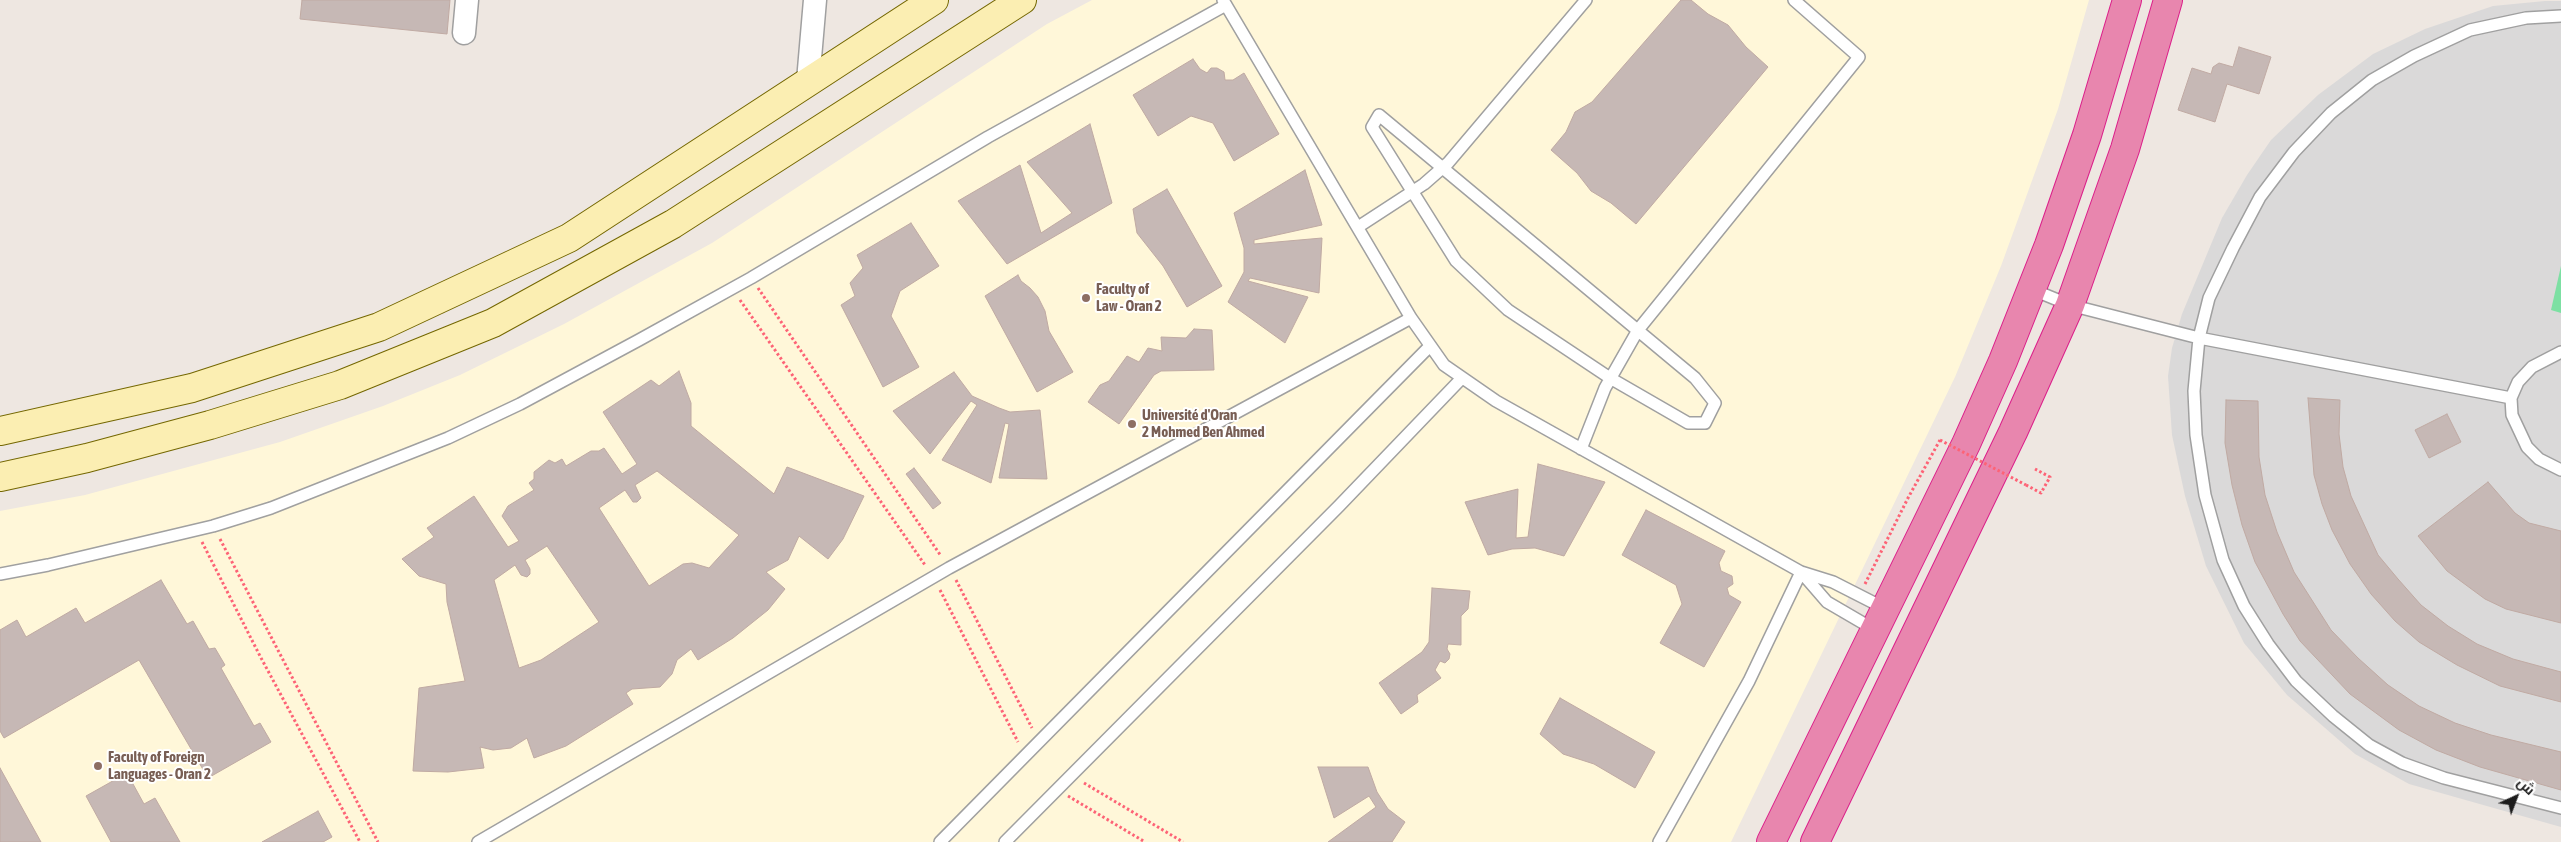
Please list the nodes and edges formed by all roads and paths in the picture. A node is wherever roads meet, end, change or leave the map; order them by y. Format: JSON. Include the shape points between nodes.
{"nodes":[{"id":1,"x":467,"y":0,"type":"edge"},
{"id":2,"x":815,"y":0,"type":"edge"},
{"id":3,"x":934,"y":0,"type":"edge"},
{"id":4,"x":1022,"y":0,"type":"edge"},
{"id":5,"x":1586,"y":0,"type":"edge"},
{"id":6,"x":1794,"y":0,"type":"edge"},
{"id":7,"x":2127,"y":0,"type":"edge"},
{"id":8,"x":2168,"y":0,"type":"edge"},
{"id":9,"x":1221,"y":2,"type":"edge"},
{"id":10,"x":2561,"y":16,"type":"edge"},
{"id":11,"x":464,"y":32,"type":"dead end"},
{"id":12,"x":808,"y":80,"type":"junction"},
{"id":13,"x":1444,"y":168,"type":"junction"},
{"id":14,"x":1412,"y":193,"type":"junction"},
{"id":15,"x":1358,"y":227,"type":"junction"},
{"id":16,"x":751,"y":278,"type":"junction"},
{"id":17,"x":732,"y":288,"type":"junction"},
{"id":18,"x":2031,"y":290,"type":"junction"},
{"id":19,"x":2070,"y":306,"type":"junction"},
{"id":20,"x":1411,"y":318,"type":"junction"},
{"id":21,"x":1638,"y":330,"type":"junction"},
{"id":22,"x":2199,"y":338,"type":"junction"},
{"id":23,"x":1430,"y":346,"type":"junction"},
{"id":24,"x":2561,"y":352,"type":"edge"},
{"id":25,"x":1610,"y":378,"type":"junction"},
{"id":26,"x":1461,"y":379,"type":"junction"},
{"id":27,"x":2511,"y":398,"type":"junction"},
{"id":28,"x":0,"y":431,"type":"edge"},
{"id":29,"x":1581,"y":449,"type":"junction"},
{"id":30,"x":2035,"y":469,"type":"dead end"},
{"id":31,"x":2561,"y":470,"type":"edge"},
{"id":32,"x":0,"y":477,"type":"edge"},
{"id":33,"x":213,"y":526,"type":"junction"},
{"id":34,"x":197,"y":530,"type":"junction"},
{"id":35,"x":950,"y":568,"type":"junction"},
{"id":36,"x":1801,"y":572,"type":"junction"},
{"id":37,"x":0,"y":574,"type":"edge"},
{"id":38,"x":933,"y":578,"type":"junction"},
{"id":39,"x":1860,"y":595,"type":"junction"},
{"id":40,"x":1881,"y":620,"type":"junction"},
{"id":41,"x":1039,"y":742,"type":"junction"},
{"id":42,"x":1025,"y":756,"type":"junction"},
{"id":43,"x":1071,"y":775,"type":"junction"},
{"id":44,"x":1057,"y":790,"type":"junction"},
{"id":45,"x":2561,"y":808,"type":"edge"},
{"id":46,"x":360,"y":842,"type":"edge"},
{"id":47,"x":378,"y":842,"type":"edge"},
{"id":48,"x":478,"y":842,"type":"edge"},
{"id":49,"x":940,"y":842,"type":"edge"},
{"id":50,"x":1004,"y":842,"type":"edge"},
{"id":51,"x":1145,"y":842,"type":"edge"},
{"id":52,"x":1183,"y":842,"type":"edge"},
{"id":53,"x":1659,"y":842,"type":"edge"},
{"id":54,"x":1771,"y":842,"type":"edge"},
{"id":55,"x":1816,"y":842,"type":"edge"}],
"edges":[{"from":1,"to":11,"type":"street"},
{"from":2,"to":12,"type":"street"},
{"from":3,"to":12,"type":"main road"},
{"from":4,"to":32,"type":"main road","via":[[673,224],[493,323],[322,390],[200,428]]},
{"from":5,"to":13,"type":"lane"},
{"from":6,"to":21,"type":"lane","via":[[1859,57]]},
{"from":7,"to":18,"type":"highway","via":[[2088,135]]},
{"from":8,"to":19,"type":"highway","via":[[2125,149]]},
{"from":9,"to":15,"type":"lane"},
{"from":9,"to":16,"type":"lane"},
{"from":10,"to":22,"type":"lane","via":[[2526,18],[2470,30],[2372,80],[2331,113],[2294,152],[2260,197],[2209,298]]},
{"from":12,"to":28,"type":"main road","via":[[569,238],[379,327],[192,388]]},
{"from":13,"to":14,"type":"lane"},
{"from":13,"to":14,"type":"lane","via":[[1379,114],[1372,127]]},
{"from":13,"to":21,"type":"lane"},
{"from":14,"to":15,"type":"lane"},
{"from":14,"to":25,"type":"lane","via":[[1456,261],[1508,310]]},
{"from":15,"to":20,"type":"lane"},
{"from":16,"to":17,"type":"lane"},
{"from":16,"to":35,"type":"path"},
{"from":17,"to":33,"type":"lane","via":[[520,404],[448,438],[289,501]]},
{"from":17,"to":38,"type":"path"},
{"from":18,"to":19,"type":"lane"},
{"from":18,"to":40,"type":"highway","via":[[1966,444]]},
{"from":19,"to":22,"type":"lane"},
{"from":19,"to":55,"type":"highway","via":[[2009,441]]},
{"from":20,"to":23,"type":"lane"},
{"from":20,"to":35,"type":"lane"},
{"from":21,"to":25,"type":"lane"},
{"from":21,"to":25,"type":"lane","via":[[1696,378],[1715,402],[1705,423],[1688,423]]},
{"from":22,"to":27,"type":"lane"},
{"from":22,"to":45,"type":"lane","via":[[2194,391],[2196,435],[2205,495],[2224,560],[2244,606],[2296,681],[2369,745],[2402,763],[2444,778]]},
{"from":23,"to":26,"type":"lane","via":[[1444,365]]},
{"from":23,"to":41,"type":"lane"},
{"from":24,"to":27,"type":"lane","via":[[2532,367],[2518,382]]},
{"from":25,"to":29,"type":"lane"},
{"from":26,"to":29,"type":"lane"},
{"from":26,"to":43,"type":"lane"},
{"from":27,"to":31,"type":"lane","via":[[2512,415],[2527,448],[2539,459]]},
{"from":29,"to":36,"type":"lane"},
{"from":30,"to":39,"type":"path","bridge":true,"via":[[2050,477],[2041,493],[1940,440]]},
{"from":33,"to":34,"type":"lane"},
{"from":33,"to":47,"type":"path"},
{"from":34,"to":37,"type":"lane"},
{"from":34,"to":46,"type":"path","via":[[260,656]]},
{"from":35,"to":38,"type":"lane"},
{"from":35,"to":41,"type":"path"},
{"from":36,"to":39,"type":"lane"},
{"from":36,"to":40,"type":"lane","via":[[1827,602]]},
{"from":36,"to":53,"type":"lane","via":[[1749,681]]},
{"from":38,"to":42,"type":"path"},
{"from":38,"to":48,"type":"lane"},
{"from":39,"to":40,"type":"lane"},
{"from":40,"to":54,"type":"highway"},
{"from":41,"to":42,"type":"lane"},
{"from":42,"to":49,"type":"lane"},
{"from":43,"to":44,"type":"lane"},
{"from":43,"to":52,"type":"path"},
{"from":44,"to":50,"type":"lane"},
{"from":44,"to":51,"type":"path"}]}
